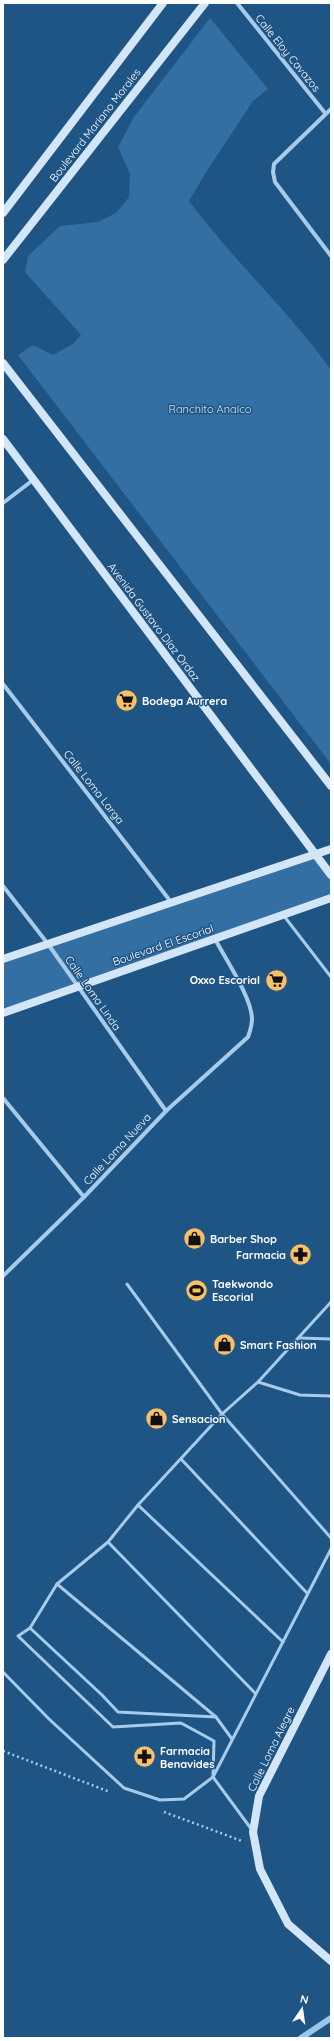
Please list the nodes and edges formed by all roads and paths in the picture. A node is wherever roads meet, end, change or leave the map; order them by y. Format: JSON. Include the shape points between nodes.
{"nodes":[{"id":1,"x":163,"y":3,"type":"edge"},
{"id":2,"x":205,"y":3,"type":"edge"},
{"id":3,"x":237,"y":3,"type":"edge"},
{"id":4,"x":331,"y":109,"type":"edge"},
{"id":5,"x":325,"y":113,"type":"junction"},
{"id":6,"x":3,"y":213,"type":"edge"},
{"id":7,"x":331,"y":256,"type":"edge"},
{"id":8,"x":3,"y":260,"type":"edge"},
{"id":9,"x":3,"y":363,"type":"edge"},
{"id":10,"x":3,"y":439,"type":"edge"},
{"id":11,"x":33,"y":480,"type":"junction"},
{"id":12,"x":3,"y":503,"type":"edge"},
{"id":13,"x":3,"y":684,"type":"edge"},
{"id":14,"x":331,"y":786,"type":"edge"},
{"id":15,"x":331,"y":848,"type":"edge"},
{"id":16,"x":315,"y":854,"type":"junction"},
{"id":17,"x":331,"y":875,"type":"edge"},
{"id":18,"x":3,"y":886,"type":"edge"},
{"id":19,"x":331,"y":898,"type":"edge"},
{"id":20,"x":171,"y":902,"type":"junction"},
{"id":21,"x":283,"y":915,"type":"junction"},
{"id":22,"x":214,"y":939,"type":"junction"},
{"id":23,"x":48,"y":944,"type":"junction"},
{"id":24,"x":3,"y":959,"type":"edge"},
{"id":25,"x":331,"y":977,"type":"edge"},
{"id":26,"x":77,"y":987,"type":"junction"},
{"id":27,"x":3,"y":1012,"type":"edge"},
{"id":28,"x":3,"y":1098,"type":"edge"},
{"id":29,"x":166,"y":1111,"type":"junction"},
{"id":30,"x":84,"y":1197,"type":"junction"},
{"id":31,"x":3,"y":1276,"type":"edge"},
{"id":32,"x":127,"y":1284,"type":"dead end"},
{"id":33,"x":331,"y":1302,"type":"edge"},
{"id":34,"x":299,"y":1338,"type":"junction"},
{"id":35,"x":331,"y":1339,"type":"edge"},
{"id":36,"x":258,"y":1382,"type":"junction"},
{"id":37,"x":331,"y":1396,"type":"edge"},
{"id":38,"x":222,"y":1414,"type":"junction"},
{"id":39,"x":181,"y":1459,"type":"junction"},
{"id":40,"x":138,"y":1505,"type":"junction"},
{"id":41,"x":331,"y":1538,"type":"edge"},
{"id":42,"x":108,"y":1542,"type":"junction"},
{"id":43,"x":331,"y":1549,"type":"edge"},
{"id":44,"x":57,"y":1584,"type":"junction"},
{"id":45,"x":307,"y":1593,"type":"junction"},
{"id":46,"x":30,"y":1628,"type":"junction"},
{"id":47,"x":283,"y":1642,"type":"junction"},
{"id":48,"x":331,"y":1654,"type":"edge"},
{"id":49,"x":3,"y":1672,"type":"edge"},
{"id":50,"x":255,"y":1693,"type":"junction"},
{"id":51,"x":216,"y":1717,"type":"junction"},
{"id":52,"x":232,"y":1738,"type":"junction"},
{"id":53,"x":213,"y":1777,"type":"junction"},
{"id":54,"x":253,"y":1832,"type":"junction"},
{"id":55,"x":331,"y":1961,"type":"edge"}],
"edges":[{"from":1,"to":6,"type":"street","name":"Boulevard Mariano Morales"},
{"from":2,"to":8,"type":"street","name":"Boulevard Mariano Morales"},
{"from":3,"to":5,"type":"street","name":"Calle Eloy Cavazos"},
{"from":4,"to":5,"type":"street"},
{"from":5,"to":7,"type":"street","via":[[274,164],[272,172],[275,182]]},
{"from":9,"to":14,"type":"street"},
{"from":10,"to":11,"type":"street","name":"Avenida Gustavo Díaz Ordaz"},
{"from":11,"to":12,"type":"street"},
{"from":11,"to":16,"type":"street","name":"Avenida Gustavo Díaz Ordaz"},
{"from":13,"to":20,"type":"street","name":"Calle Loma Larga"},
{"from":15,"to":16,"type":"street"},
{"from":16,"to":17,"type":"street","name":"Avenida Gustavo Díaz Ordaz"},
{"from":16,"to":20,"type":"street"},
{"from":18,"to":23,"type":"street","name":"Calle Loma Linda"},
{"from":19,"to":21,"type":"street","name":"Boulevard El Escorial"},
{"from":20,"to":23,"type":"street"},
{"from":21,"to":22,"type":"street","name":"Boulevard El Escorial"},
{"from":21,"to":25,"type":"lane"},
{"from":22,"to":26,"type":"street","name":"Boulevard El Escorial"},
{"from":22,"to":29,"type":"street","name":"Calle Loma Nueva","via":[[249,1003],[252,1028],[248,1037]]},
{"from":23,"to":24,"type":"street"},
{"from":23,"to":26,"type":"street","name":"Calle Loma Linda"},
{"from":26,"to":27,"type":"street","name":"Boulevard El Escorial"},
{"from":26,"to":29,"type":"street","name":"Calle Loma Linda"},
{"from":28,"to":30,"type":"street"},
{"from":29,"to":30,"type":"street","name":"Calle Loma Nueva"},
{"from":30,"to":31,"type":"street","name":"Calle Loma Nueva"},
{"from":32,"to":38,"type":"lane"},
{"from":33,"to":34,"type":"lane"},
{"from":34,"to":35,"type":"lane"},
{"from":34,"to":36,"type":"lane"},
{"from":36,"to":37,"type":"lane","via":[[300,1395]]},
{"from":36,"to":38,"type":"lane"},
{"from":38,"to":39,"type":"lane"},
{"from":38,"to":41,"type":"lane"},
{"from":39,"to":40,"type":"lane"},
{"from":39,"to":45,"type":"lane"},
{"from":40,"to":42,"type":"lane"},
{"from":40,"to":47,"type":"lane"},
{"from":42,"to":44,"type":"lane"},
{"from":42,"to":50,"type":"lane"},
{"from":43,"to":45,"type":"lane"},
{"from":44,"to":46,"type":"lane"},
{"from":44,"to":51,"type":"lane"},
{"from":45,"to":47,"type":"lane"},
{"from":46,"to":51,"type":"lane","via":[[118,1712]]},
{"from":46,"to":53,"type":"lane","via":[[18,1636],[113,1727],[181,1723],[214,1741]]},
{"from":47,"to":50,"type":"lane"},
{"from":48,"to":54,"type":"street","name":"Calle Loma Alegre","via":[[259,1796]]},
{"from":49,"to":53,"type":"lane","via":[[49,1719],[124,1788],[160,1800],[184,1799]]},
{"from":50,"to":52,"type":"lane"},
{"from":51,"to":52,"type":"lane"},
{"from":52,"to":53,"type":"lane"},
{"from":53,"to":54,"type":"lane"},
{"from":54,"to":55,"type":"street","name":"Calle Loma Alegre","via":[[260,1869],[288,1924]]}]}
